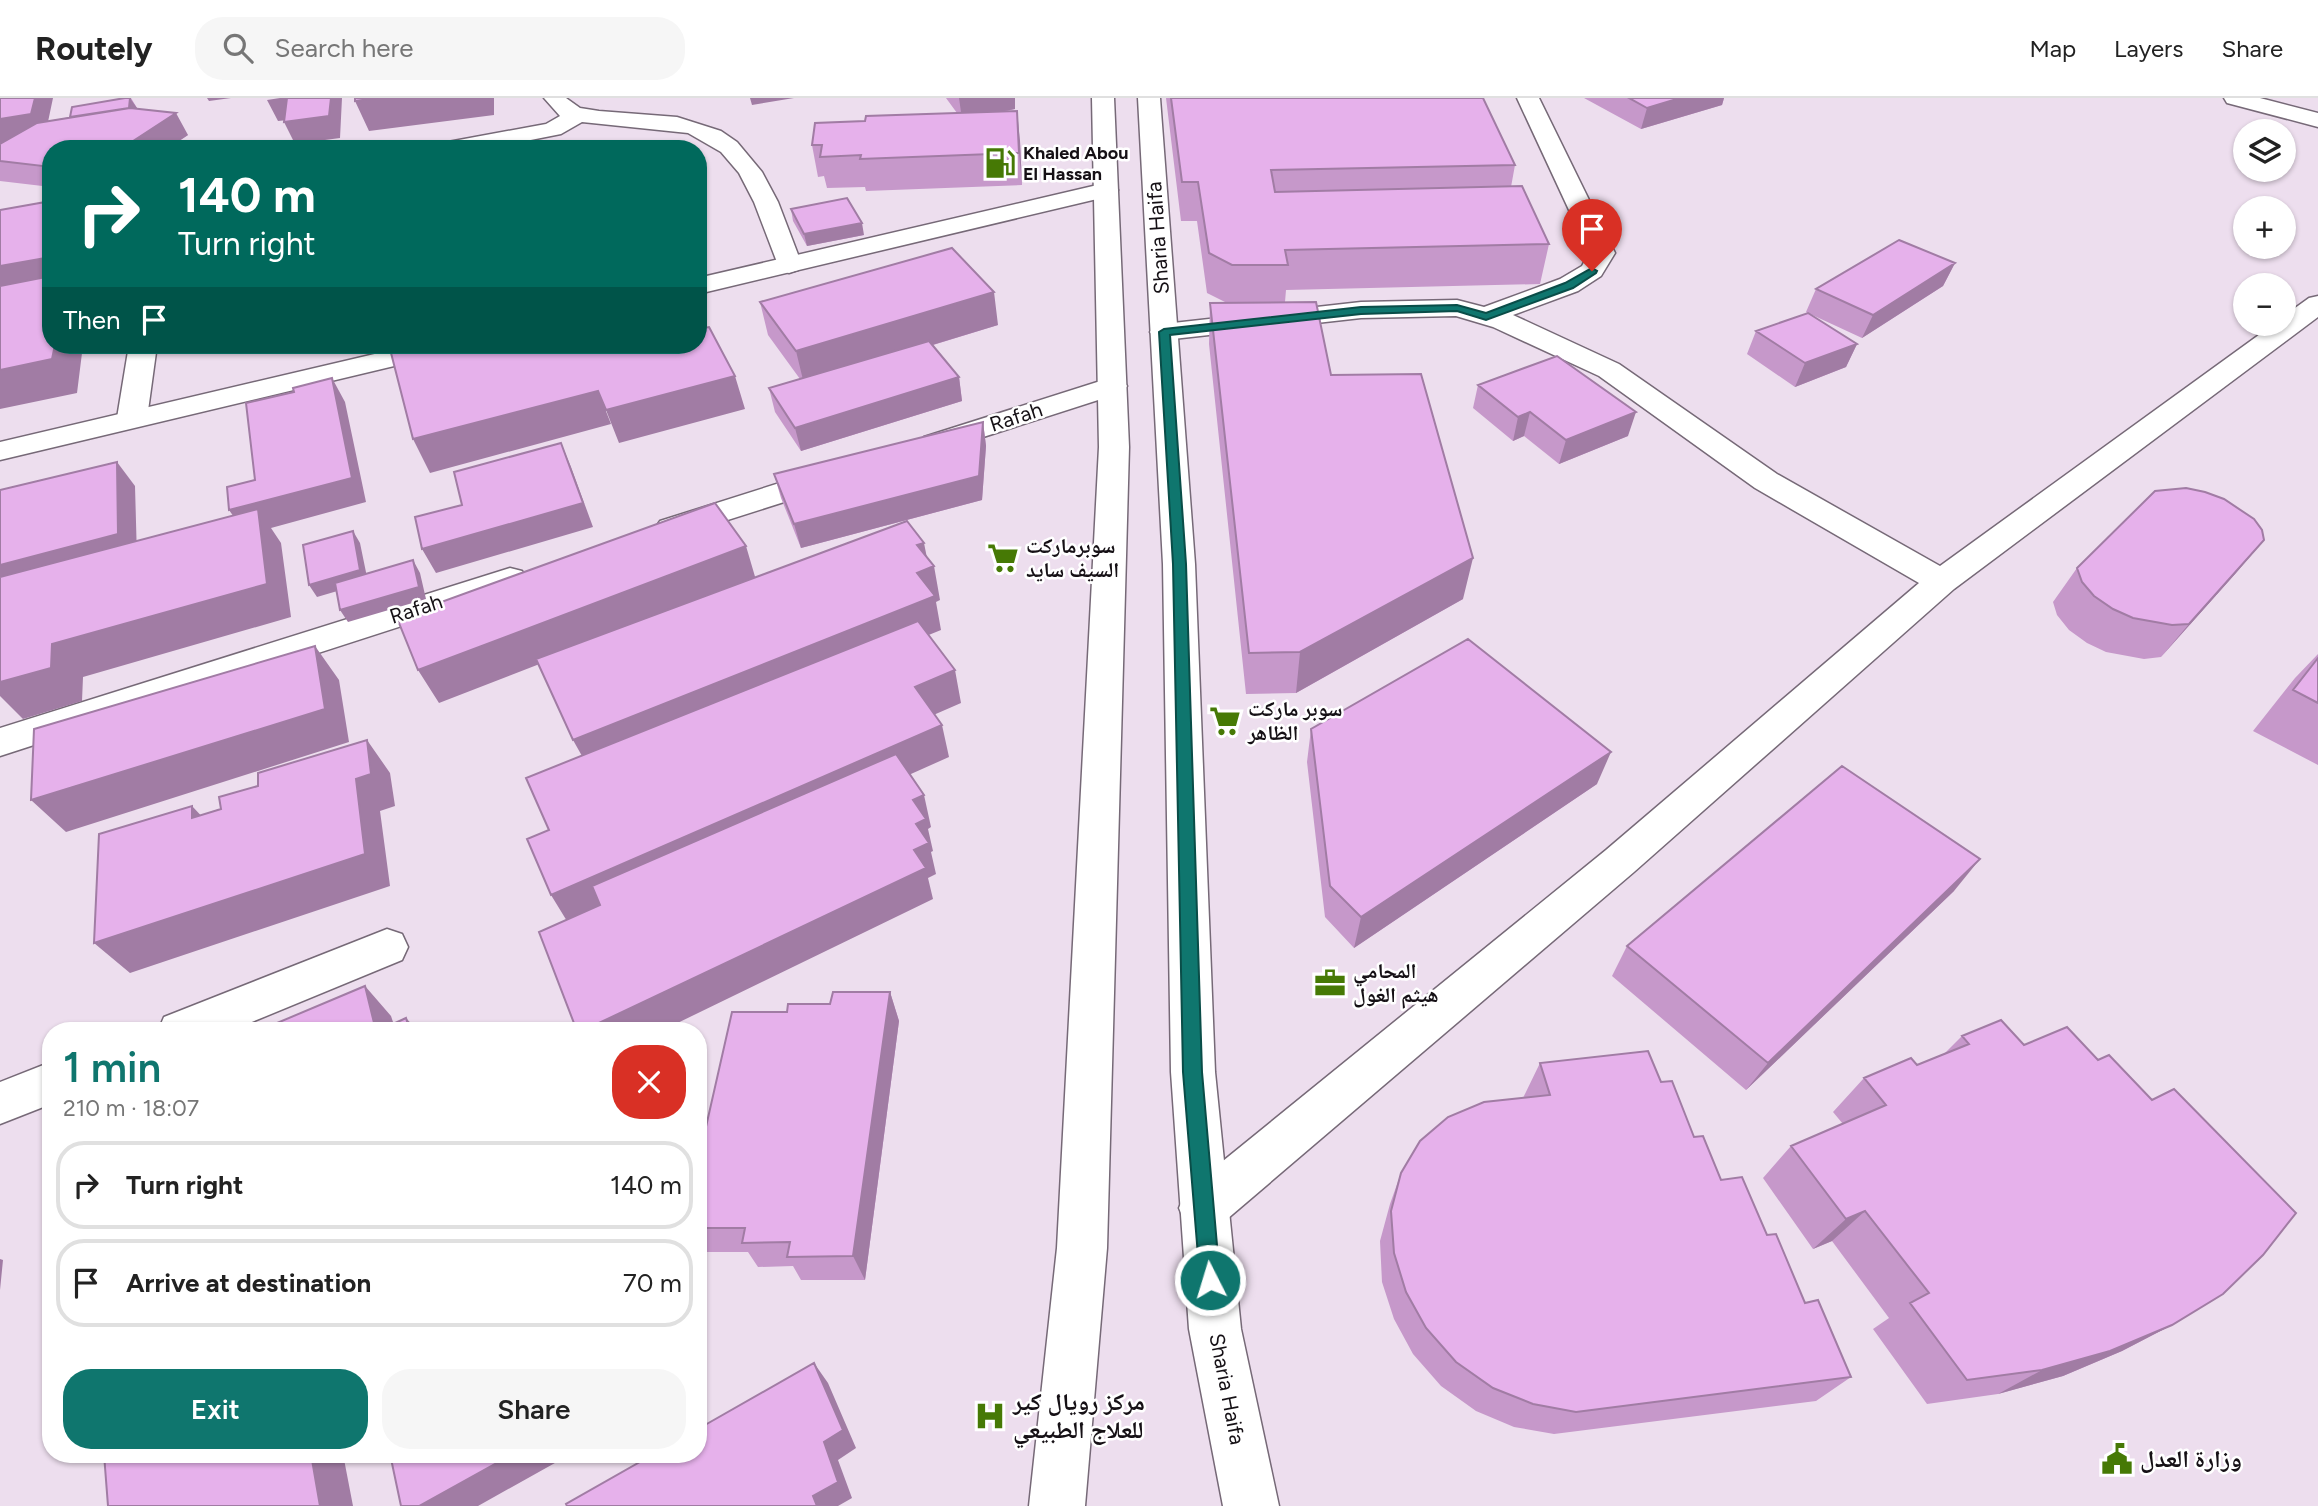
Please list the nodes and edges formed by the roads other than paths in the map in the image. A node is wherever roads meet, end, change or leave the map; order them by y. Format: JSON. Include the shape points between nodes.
{"nodes":[{"id":1,"x":555,"y":98,"type":"edge"},
{"id":2,"x":1103,"y":98,"type":"edge"},
{"id":3,"x":1149,"y":98,"type":"edge"},
{"id":4,"x":1528,"y":98,"type":"edge"},
{"id":5,"x":2235,"y":98,"type":"edge"},
{"id":6,"x":2297,"y":98,"type":"edge"},
{"id":7,"x":2318,"y":104,"type":"edge"},
{"id":8,"x":578,"y":115,"type":"junction"},
{"id":9,"x":2318,"y":120,"type":"edge"},
{"id":10,"x":495,"y":140,"type":"edge"},
{"id":11,"x":1106,"y":190,"type":"junction"},
{"id":12,"x":789,"y":265,"type":"junction"},
{"id":13,"x":707,"y":284,"type":"edge"},
{"id":14,"x":2318,"y":304,"type":"edge"},
{"id":15,"x":1486,"y":316,"type":"junction"},
{"id":16,"x":1164,"y":332,"type":"junction"},
{"id":17,"x":142,"y":354,"type":"edge"},
{"id":18,"x":408,"y":354,"type":"edge"},
{"id":19,"x":1112,"y":387,"type":"junction"},
{"id":20,"x":132,"y":418,"type":"junction"},
{"id":21,"x":0,"y":450,"type":"edge"},
{"id":22,"x":901,"y":454,"type":"edge"},
{"id":23,"x":861,"y":467,"type":"edge"},
{"id":24,"x":636,"y":539,"type":"edge"},
{"id":25,"x":543,"y":568,"type":"edge"},
{"id":26,"x":1942,"y":581,"type":"junction"},
{"id":27,"x":0,"y":742,"type":"edge"},
{"id":28,"x":387,"y":947,"type":"dead end"},
{"id":29,"x":202,"y":1022,"type":"edge"},
{"id":30,"x":42,"y":1087,"type":"edge"},
{"id":31,"x":0,"y":1103,"type":"edge"},
{"id":32,"x":1203,"y":1208,"type":"junction"},
{"id":33,"x":1057,"y":1506,"type":"edge"},
{"id":34,"x":1251,"y":1506,"type":"edge"}],
"edges":[{"from":1,"to":8,"type":"street","via":[[559,107]]},
{"from":2,"to":11,"type":"street"},
{"from":3,"to":16,"type":"street","name":"Sharia Haifa"},
{"from":4,"to":15,"type":"street","via":[[1602,253],[1592,271],[1569,285]]},
{"from":5,"to":9,"type":"street"},
{"from":6,"to":7,"type":"street"},
{"from":8,"to":10,"type":"street","via":[[553,129]]},
{"from":8,"to":12,"type":"street","via":[[655,121],[699,130],[728,146],[752,172]]},
{"from":11,"to":12,"type":"street"},
{"from":11,"to":19,"type":"street"},
{"from":12,"to":13,"type":"street"},
{"from":14,"to":26,"type":"street"},
{"from":15,"to":16,"type":"street","via":[[1457,308],[1361,310]]},
{"from":15,"to":26,"type":"street","via":[[1609,370],[1766,481]]},
{"from":16,"to":32,"type":"street","name":"Sharia Haifa","via":[[1180,564],[1193,1072]]},
{"from":17,"to":20,"type":"street"},
{"from":18,"to":20,"type":"street"},
{"from":19,"to":22,"type":"street","name":"Rafah"},
{"from":19,"to":33,"type":"street","via":[[1114,447],[1082,1234]]},
{"from":20,"to":21,"type":"street"},
{"from":23,"to":24,"type":"street"},
{"from":25,"to":27,"type":"street","name":"Rafah"},
{"from":26,"to":32,"type":"street","via":[[1620,861]]},
{"from":28,"to":29,"type":"street"},
{"from":30,"to":31,"type":"street"},
{"from":32,"to":34,"type":"street","name":"Sharia Haifa","via":[[1215,1329]]}]}
